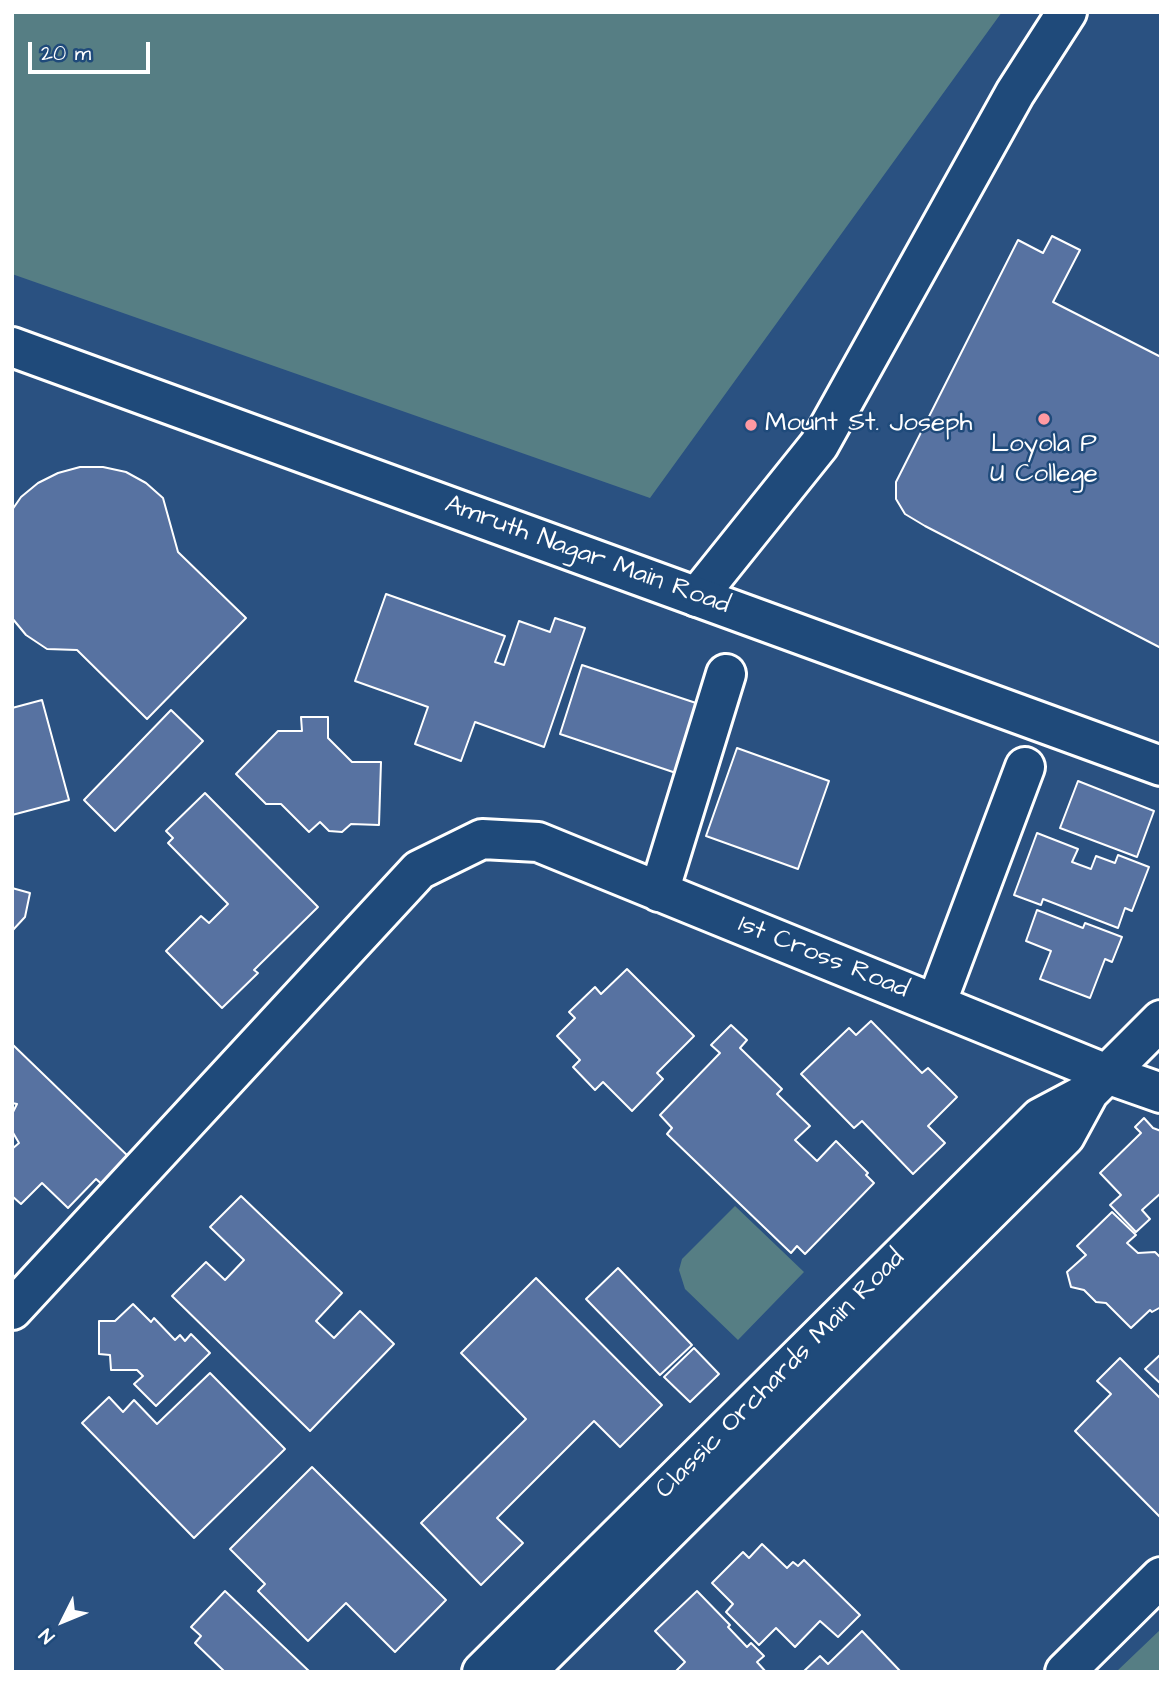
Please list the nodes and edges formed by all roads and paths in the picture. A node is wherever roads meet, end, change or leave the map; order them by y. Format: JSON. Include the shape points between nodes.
{"nodes":[{"id":1,"x":1067,"y":12,"type":"edge"},
{"id":2,"x":12,"y":347,"type":"edge"},
{"id":3,"x":697,"y":597,"type":"junction"},
{"id":4,"x":726,"y":674,"type":"dead end"},
{"id":5,"x":1161,"y":766,"type":"edge"},
{"id":6,"x":1025,"y":767,"type":"dead end"},
{"id":7,"x":659,"y":892,"type":"junction"},
{"id":8,"x":936,"y":1004,"type":"junction"},
{"id":9,"x":1161,"y":1020,"type":"edge"},
{"id":10,"x":1098,"y":1083,"type":"junction"},
{"id":11,"x":1161,"y":1093,"type":"edge"},
{"id":12,"x":12,"y":1310,"type":"edge"},
{"id":13,"x":1161,"y":1577,"type":"edge"},
{"id":14,"x":482,"y":1672,"type":"edge"},
{"id":15,"x":526,"y":1672,"type":"edge"},
{"id":16,"x":1065,"y":1672,"type":"edge"}],
"edges":[{"from":1,"to":3,"type":"street","via":[[1015,93],[819,445]]},
{"from":2,"to":3,"type":"street","name":"Amruth Nagar Main Road"},
{"from":3,"to":5,"type":"street","name":"Amruth Nagar Main Road"},
{"from":4,"to":7,"type":"street"},
{"from":6,"to":8,"type":"street"},
{"from":7,"to":8,"type":"street","name":"1st Cross Road"},
{"from":7,"to":12,"type":"street","name":"1st Cross Road","via":[[538,842],[482,839],[419,870]]},
{"from":8,"to":10,"type":"street","name":"1st Cross Road"},
{"from":9,"to":10,"type":"street","name":"Classic Orchards Main Road"},
{"from":10,"to":11,"type":"street","name":"1st Cross Road"},
{"from":10,"to":14,"type":"street","name":"Classic Orchards Main Road","via":[[1041,1118]]},
{"from":10,"to":15,"type":"street","name":"Classic Orchards Main Road","via":[[1065,1136]]},
{"from":13,"to":16,"type":"street"}]}
